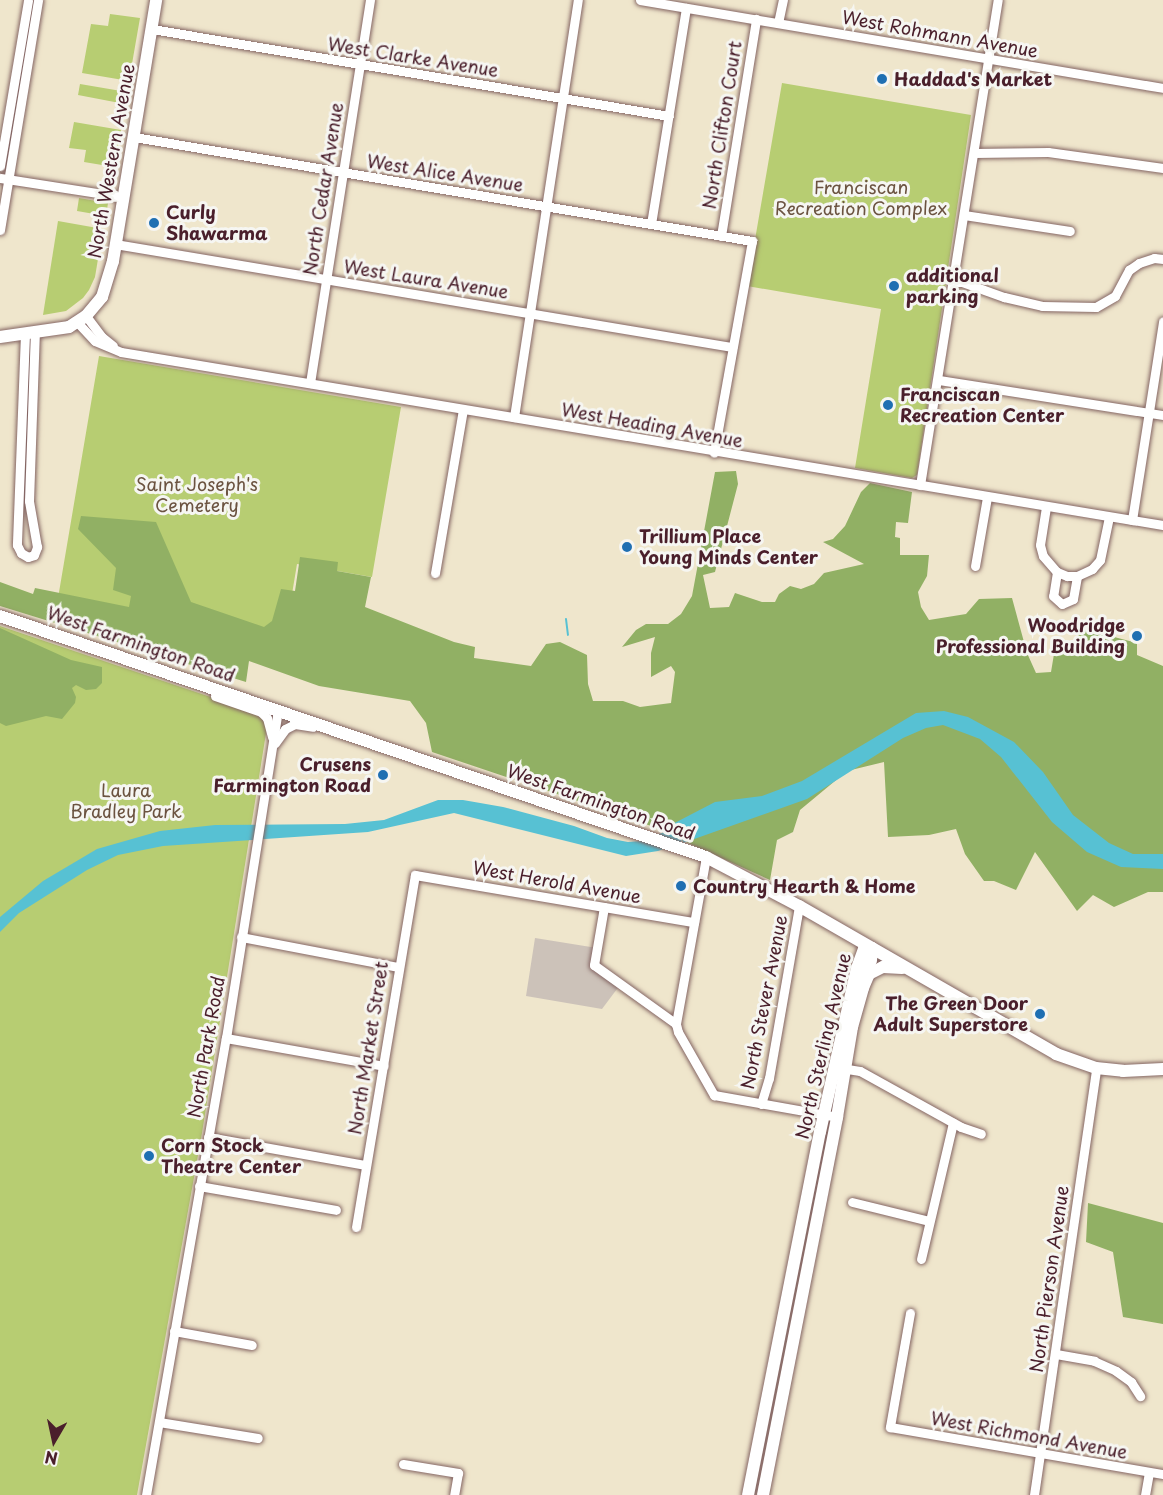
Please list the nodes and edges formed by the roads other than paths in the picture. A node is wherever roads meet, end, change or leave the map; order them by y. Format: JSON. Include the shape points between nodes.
{"nodes":[{"id":1,"x":28,"y":0,"type":"edge"},
{"id":2,"x":38,"y":0,"type":"edge"},
{"id":3,"x":156,"y":0,"type":"edge"},
{"id":4,"x":370,"y":0,"type":"edge"},
{"id":5,"x":578,"y":0,"type":"edge"},
{"id":6,"x":640,"y":0,"type":"edge"},
{"id":7,"x":783,"y":0,"type":"edge"},
{"id":8,"x":998,"y":0,"type":"edge"},
{"id":9,"x":686,"y":8,"type":"junction"},
{"id":10,"x":756,"y":19,"type":"junction"},
{"id":11,"x":778,"y":23,"type":"junction"},
{"id":12,"x":152,"y":29,"type":"junction"},
{"id":13,"x":989,"y":60,"type":"junction"},
{"id":14,"x":359,"y":65,"type":"junction"},
{"id":15,"x":1163,"y":88,"type":"edge"},
{"id":16,"x":564,"y":98,"type":"junction"},
{"id":17,"x":669,"y":116,"type":"junction"},
{"id":18,"x":134,"y":137,"type":"junction"},
{"id":19,"x":974,"y":153,"type":"junction"},
{"id":20,"x":0,"y":166,"type":"edge"},
{"id":21,"x":1163,"y":168,"type":"edge"},
{"id":22,"x":342,"y":173,"type":"junction"},
{"id":23,"x":4,"y":178,"type":"edge"},
{"id":24,"x":123,"y":197,"type":"junction"},
{"id":25,"x":548,"y":206,"type":"junction"},
{"id":26,"x":964,"y":215,"type":"junction"},
{"id":27,"x":651,"y":224,"type":"junction"},
{"id":28,"x":0,"y":230,"type":"edge"},
{"id":29,"x":1070,"y":231,"type":"dead end"},
{"id":30,"x":721,"y":236,"type":"junction"},
{"id":31,"x":115,"y":244,"type":"junction"},
{"id":32,"x":1163,"y":260,"type":"edge"},
{"id":33,"x":325,"y":279,"type":"junction"},
{"id":34,"x":954,"y":282,"type":"junction"},
{"id":35,"x":531,"y":313,"type":"junction"},
{"id":36,"x":81,"y":319,"type":"junction"},
{"id":37,"x":1163,"y":321,"type":"edge"},
{"id":38,"x":30,"y":334,"type":"junction"},
{"id":39,"x":0,"y":337,"type":"edge"},
{"id":40,"x":732,"y":347,"type":"junction"},
{"id":41,"x":939,"y":380,"type":"junction"},
{"id":42,"x":310,"y":383,"type":"junction"},
{"id":43,"x":463,"y":409,"type":"junction"},
{"id":44,"x":1149,"y":413,"type":"junction"},
{"id":45,"x":1163,"y":415,"type":"edge"},
{"id":46,"x":514,"y":417,"type":"junction"},
{"id":47,"x":714,"y":453,"type":"junction"},
{"id":48,"x":920,"y":485,"type":"junction"},
{"id":49,"x":987,"y":497,"type":"junction"},
{"id":50,"x":1046,"y":507,"type":"junction"},
{"id":51,"x":1109,"y":517,"type":"junction"},
{"id":52,"x":1132,"y":520,"type":"junction"},
{"id":53,"x":1163,"y":525,"type":"edge"},
{"id":54,"x":975,"y":566,"type":"dead end"},
{"id":55,"x":1057,"y":572,"type":"junction"},
{"id":56,"x":435,"y":573,"type":"dead end"},
{"id":57,"x":1077,"y":576,"type":"junction"},
{"id":58,"x":0,"y":616,"type":"edge"},
{"id":59,"x":157,"y":668,"type":"junction"},
{"id":60,"x":278,"y":710,"type":"junction"},
{"id":61,"x":341,"y":732,"type":"junction"},
{"id":62,"x":272,"y":748,"type":"junction"},
{"id":63,"x":706,"y":857,"type":"junction"},
{"id":64,"x":415,"y":875,"type":"joint"},
{"id":65,"x":799,"y":906,"type":"junction"},
{"id":66,"x":604,"y":907,"type":"junction"},
{"id":67,"x":694,"y":922,"type":"junction"},
{"id":68,"x":241,"y":938,"type":"junction"},
{"id":69,"x":872,"y":948,"type":"junction"},
{"id":70,"x":398,"y":967,"type":"junction"},
{"id":71,"x":922,"y":976,"type":"junction"},
{"id":72,"x":676,"y":1024,"type":"junction"},
{"id":73,"x":852,"y":1027,"type":"junction"},
{"id":74,"x":226,"y":1038,"type":"junction"},
{"id":75,"x":384,"y":1066,"type":"junction"},
{"id":76,"x":840,"y":1068,"type":"junction"},
{"id":77,"x":1096,"y":1068,"type":"junction"},
{"id":78,"x":1163,"y":1069,"type":"edge"},
{"id":79,"x":761,"y":1104,"type":"junction"},
{"id":80,"x":824,"y":1115,"type":"junction"},
{"id":81,"x":837,"y":1118,"type":"junction"},
{"id":82,"x":953,"y":1123,"type":"junction"},
{"id":83,"x":981,"y":1134,"type":"dead end"},
{"id":84,"x":208,"y":1137,"type":"junction"},
{"id":85,"x":365,"y":1165,"type":"junction"},
{"id":86,"x":199,"y":1186,"type":"junction"},
{"id":87,"x":852,"y":1202,"type":"dead end"},
{"id":88,"x":336,"y":1210,"type":"dead end"},
{"id":89,"x":929,"y":1221,"type":"junction"},
{"id":90,"x":356,"y":1227,"type":"dead end"},
{"id":91,"x":921,"y":1259,"type":"dead end"},
{"id":92,"x":910,"y":1313,"type":"dead end"},
{"id":93,"x":174,"y":1331,"type":"junction"},
{"id":94,"x":252,"y":1345,"type":"dead end"},
{"id":95,"x":1056,"y":1354,"type":"junction"},
{"id":96,"x":1140,"y":1396,"type":"dead end"},
{"id":97,"x":159,"y":1422,"type":"junction"},
{"id":98,"x":258,"y":1437,"type":"dead end"},
{"id":99,"x":1041,"y":1454,"type":"junction"},
{"id":100,"x":403,"y":1464,"type":"dead end"},
{"id":101,"x":1149,"y":1472,"type":"junction"},
{"id":102,"x":1163,"y":1474,"type":"edge"},
{"id":103,"x":146,"y":1495,"type":"edge"},
{"id":104,"x":454,"y":1495,"type":"edge"},
{"id":105,"x":748,"y":1495,"type":"edge"},
{"id":106,"x":763,"y":1495,"type":"edge"},
{"id":107,"x":1034,"y":1495,"type":"edge"},
{"id":108,"x":1145,"y":1495,"type":"edge"}],
"edges":[{"from":1,"to":20,"type":"street"},
{"from":2,"to":23,"type":"street"},
{"from":3,"to":12,"type":"main road","name":"North Western Avenue"},
{"from":4,"to":14,"type":"street","name":"North Cedar Avenue"},
{"from":5,"to":16,"type":"street"},
{"from":6,"to":9,"type":"street","name":"West Rohmann Avenue"},
{"from":7,"to":11,"type":"street"},
{"from":8,"to":13,"type":"street"},
{"from":9,"to":10,"type":"street","name":"West Rohmann Avenue"},
{"from":9,"to":17,"type":"street"},
{"from":10,"to":11,"type":"street","name":"West Rohmann Avenue"},
{"from":10,"to":30,"type":"street","name":"North Clifton Court"},
{"from":11,"to":13,"type":"street","name":"West Rohmann Avenue"},
{"from":12,"to":14,"type":"street","name":"West Clarke Avenue"},
{"from":12,"to":18,"type":"main road","name":"North Western Avenue"},
{"from":13,"to":15,"type":"street","name":"West Rohmann Avenue"},
{"from":13,"to":19,"type":"street"},
{"from":14,"to":16,"type":"street","name":"West Clarke Avenue"},
{"from":14,"to":22,"type":"street","name":"North Cedar Avenue"},
{"from":16,"to":17,"type":"street","name":"West Clarke Avenue"},
{"from":16,"to":25,"type":"street"},
{"from":17,"to":27,"type":"street"},
{"from":18,"to":22,"type":"street","name":"West Alice Avenue"},
{"from":18,"to":24,"type":"main road","name":"North Western Avenue"},
{"from":19,"to":21,"type":"street","via":[[1048,152]]},
{"from":19,"to":26,"type":"street"},
{"from":22,"to":25,"type":"street","name":"West Alice Avenue"},
{"from":22,"to":33,"type":"street","name":"North Cedar Avenue"},
{"from":23,"to":24,"type":"street"},
{"from":23,"to":28,"type":"street"},
{"from":24,"to":31,"type":"main road","name":"North Western Avenue"},
{"from":25,"to":27,"type":"street","name":"West Alice Avenue"},
{"from":25,"to":35,"type":"street"},
{"from":26,"to":29,"type":"street"},
{"from":26,"to":34,"type":"street"},
{"from":27,"to":30,"type":"street","name":"West Alice Avenue"},
{"from":30,"to":40,"type":"street","name":"West Alice Avenue","via":[[752,241]]},
{"from":31,"to":33,"type":"street","name":"West Laura Avenue"},
{"from":31,"to":36,"type":"main road","name":"North Western Avenue","via":[[106,288],[97,304]]},
{"from":32,"to":34,"type":"street","via":[[1154,258],[1129,270],[1115,296],[1096,307],[1042,306]]},
{"from":33,"to":35,"type":"street","name":"West Laura Avenue"},
{"from":33,"to":42,"type":"street","name":"North Cedar Avenue"},
{"from":34,"to":41,"type":"street"},
{"from":35,"to":40,"type":"street","name":"West Laura Avenue"},
{"from":35,"to":46,"type":"street"},
{"from":36,"to":38,"type":"main road","via":[[69,327]]},
{"from":36,"to":42,"type":"street","name":"West Heading Avenue","via":[[98,344],[135,354]]},
{"from":37,"to":44,"type":"street"},
{"from":38,"to":38,"type":"street","via":[[17,545],[28,557],[34,555],[37,547],[29,501]]},
{"from":38,"to":39,"type":"main road"},
{"from":40,"to":47,"type":"street"},
{"from":41,"to":44,"type":"street"},
{"from":41,"to":48,"type":"street"},
{"from":42,"to":43,"type":"street","name":"West Heading Avenue"},
{"from":43,"to":46,"type":"street","name":"West Heading Avenue"},
{"from":43,"to":56,"type":"street"},
{"from":44,"to":45,"type":"street"},
{"from":44,"to":52,"type":"street"},
{"from":46,"to":47,"type":"street","name":"West Heading Avenue"},
{"from":47,"to":48,"type":"street","name":"West Heading Avenue"},
{"from":48,"to":49,"type":"street","name":"West Heading Avenue"},
{"from":49,"to":50,"type":"street","name":"West Heading Avenue"},
{"from":49,"to":54,"type":"street"},
{"from":50,"to":51,"type":"street","name":"West Heading Avenue"},
{"from":50,"to":55,"type":"street","via":[[1040,545],[1043,556]]},
{"from":51,"to":52,"type":"street","name":"West Heading Avenue"},
{"from":51,"to":57,"type":"street","via":[[1100,560]]},
{"from":52,"to":53,"type":"street","name":"West Heading Avenue"},
{"from":55,"to":57,"type":"street"},
{"from":55,"to":57,"type":"street","via":[[1053,596],[1062,604],[1073,599]]},
{"from":58,"to":59,"type":"main road","name":"West Farmington Road"},
{"from":59,"to":60,"type":"main road","name":"West Farmington Road"},
{"from":59,"to":62,"type":"street","via":[[197,689],[261,712],[272,730]]},
{"from":60,"to":61,"type":"main road","name":"West Farmington Road"},
{"from":60,"to":62,"type":"street","name":"North Park Road"},
{"from":61,"to":62,"type":"street","via":[[295,724],[285,729]]},
{"from":61,"to":63,"type":"main road","name":"West Farmington Road"},
{"from":62,"to":68,"type":"street","name":"North Park Road"},
{"from":63,"to":65,"type":"main road","name":"West Farmington Road"},
{"from":63,"to":67,"type":"street"},
{"from":64,"to":66,"type":"street","name":"West Herold Avenue"},
{"from":64,"to":70,"type":"street","name":"North Market Street"},
{"from":65,"to":69,"type":"main road","name":"West Farmington Road"},
{"from":65,"to":79,"type":"street","name":"North Stever Avenue"},
{"from":66,"to":67,"type":"street","name":"West Herold Avenue"},
{"from":66,"to":72,"type":"street","via":[[594,965]]},
{"from":67,"to":72,"type":"street"},
{"from":68,"to":70,"type":"street"},
{"from":68,"to":74,"type":"street","name":"North Park Road"},
{"from":69,"to":71,"type":"main road","name":"West Farmington Road"},
{"from":69,"to":73,"type":"main road","name":"North Sterling Avenue"},
{"from":69,"to":76,"type":"main road","name":"North Sterling Avenue","via":[[864,949],[859,962]]},
{"from":70,"to":75,"type":"street","name":"North Market Street"},
{"from":71,"to":73,"type":"main road","via":[[893,966],[876,969],[865,981]]},
{"from":71,"to":77,"type":"main road","name":"West Farmington Road","via":[[1056,1054]]},
{"from":72,"to":79,"type":"street","via":[[714,1095]]},
{"from":73,"to":76,"type":"main road","name":"North Sterling Avenue"},
{"from":74,"to":75,"type":"street"},
{"from":74,"to":84,"type":"street","name":"North Park Road"},
{"from":75,"to":85,"type":"street","name":"North Market Street"},
{"from":76,"to":80,"type":"main road","name":"North Sterling Avenue"},
{"from":76,"to":81,"type":"main road","name":"North Sterling Avenue"},
{"from":76,"to":82,"type":"street","via":[[860,1071]]},
{"from":77,"to":78,"type":"main road","name":"West Farmington Road"},
{"from":77,"to":95,"type":"street","name":"North Pierson Avenue"},
{"from":79,"to":80,"type":"street"},
{"from":80,"to":81,"type":"street"},
{"from":80,"to":105,"type":"main road","name":"North Sterling Avenue"},
{"from":81,"to":106,"type":"main road","name":"North Sterling Avenue"},
{"from":82,"to":83,"type":"street"},
{"from":82,"to":89,"type":"street"},
{"from":84,"to":85,"type":"street"},
{"from":84,"to":86,"type":"street","name":"North Park Road"},
{"from":85,"to":90,"type":"street","name":"North Market Street"},
{"from":86,"to":88,"type":"street"},
{"from":86,"to":93,"type":"street","name":"North Park Road"},
{"from":87,"to":89,"type":"street"},
{"from":89,"to":91,"type":"street"},
{"from":92,"to":99,"type":"street","name":"West Richmond Avenue","via":[[890,1427]]},
{"from":93,"to":94,"type":"street"},
{"from":93,"to":97,"type":"street","name":"North Park Road"},
{"from":95,"to":96,"type":"street","via":[[1094,1361],[1116,1371],[1131,1382]]},
{"from":95,"to":99,"type":"street","name":"North Pierson Avenue"},
{"from":97,"to":98,"type":"street"},
{"from":97,"to":103,"type":"street","name":"North Park Road"},
{"from":99,"to":101,"type":"street","name":"West Richmond Avenue"},
{"from":99,"to":107,"type":"street","name":"North Pierson Avenue"},
{"from":100,"to":104,"type":"street","via":[[458,1473]]},
{"from":101,"to":102,"type":"street","name":"West Richmond Avenue"},
{"from":101,"to":108,"type":"street"}]}
